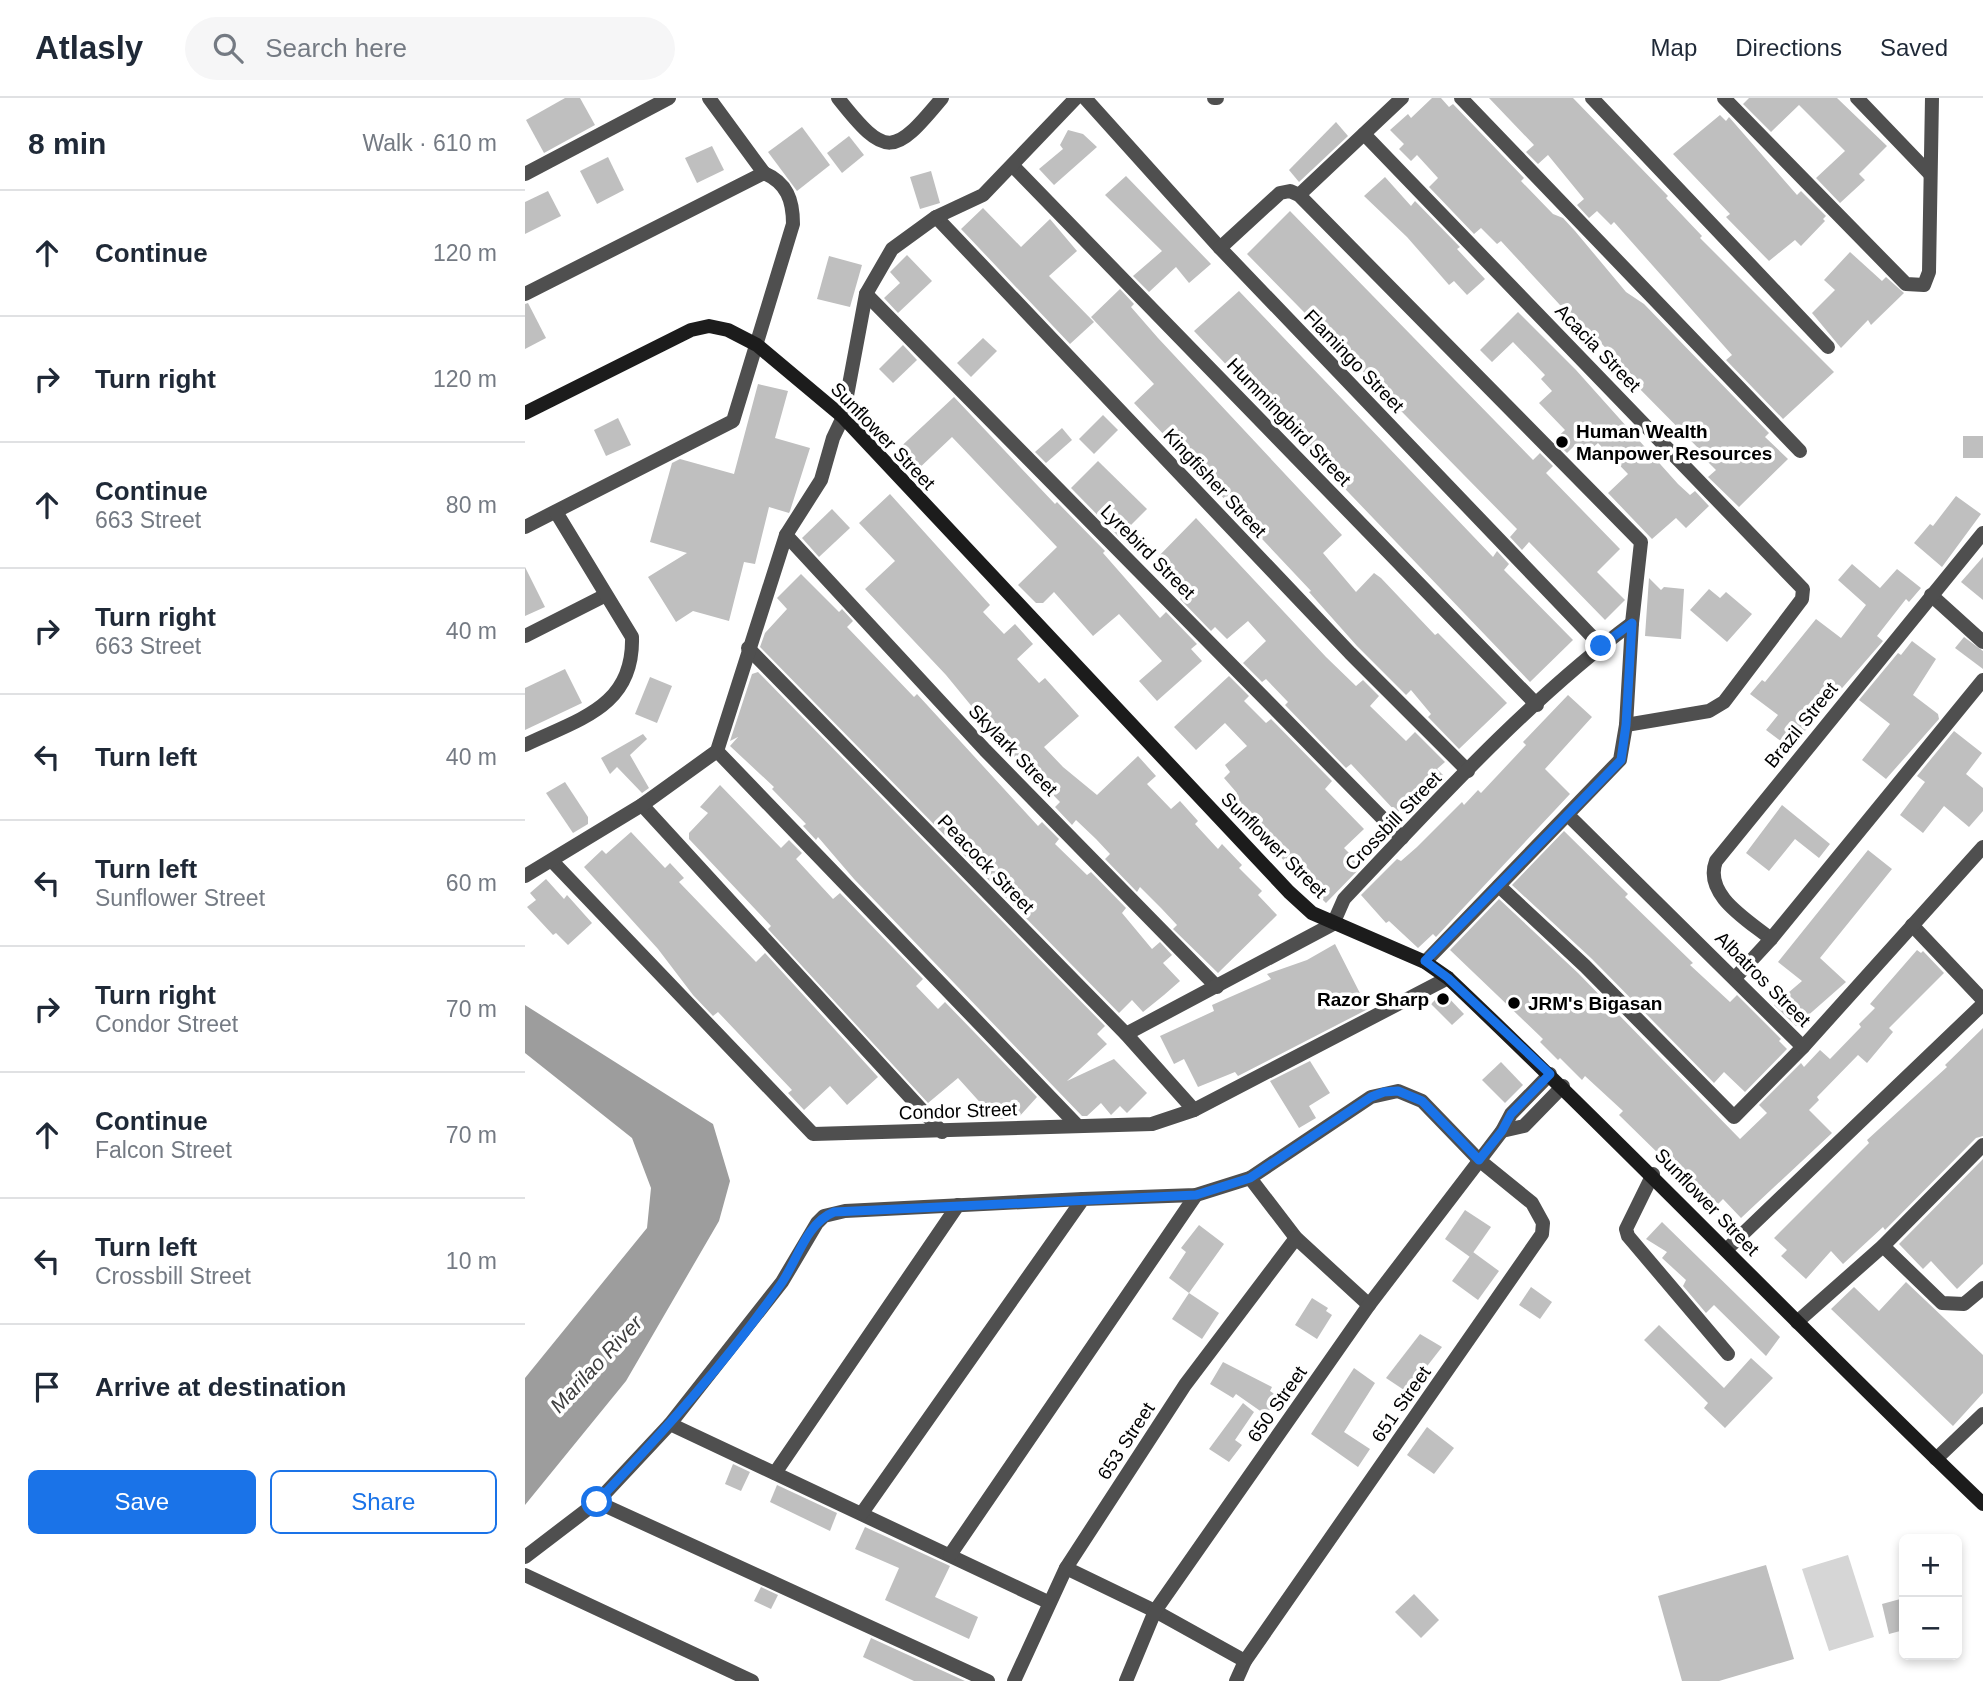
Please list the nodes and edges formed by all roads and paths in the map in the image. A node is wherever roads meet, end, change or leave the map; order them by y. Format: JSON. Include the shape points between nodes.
{"nodes":[{"id":1,"x":669,"y":98,"type":"edge"},
{"id":2,"x":709,"y":98,"type":"edge"},
{"id":3,"x":838,"y":98,"type":"edge"},
{"id":4,"x":942,"y":98,"type":"edge"},
{"id":5,"x":1076,"y":98,"type":"edge"},
{"id":6,"x":1085,"y":98,"type":"edge"},
{"id":7,"x":1402,"y":98,"type":"edge"},
{"id":8,"x":1461,"y":98,"type":"edge"},
{"id":9,"x":1592,"y":98,"type":"edge"},
{"id":10,"x":1724,"y":98,"type":"edge"},
{"id":11,"x":1857,"y":98,"type":"edge"},
{"id":12,"x":1932,"y":98,"type":"edge"},
{"id":13,"x":1364,"y":134,"type":"junction"},
{"id":14,"x":1013,"y":166,"type":"junction"},
{"id":15,"x":764,"y":173,"type":"junction"},
{"id":16,"x":1929,"y":173,"type":"junction"},
{"id":17,"x":525,"y":174,"type":"edge"},
{"id":18,"x":1299,"y":195,"type":"junction"},
{"id":19,"x":936,"y":217,"type":"junction"},
{"id":20,"x":1220,"y":248,"type":"junction"},
{"id":21,"x":525,"y":294,"type":"edge"},
{"id":22,"x":866,"y":294,"type":"junction"},
{"id":23,"x":758,"y":345,"type":"junction"},
{"id":24,"x":1828,"y":347,"type":"dead end"},
{"id":25,"x":525,"y":414,"type":"edge"},
{"id":26,"x":843,"y":417,"type":"junction"},
{"id":27,"x":1800,"y":451,"type":"dead end"},
{"id":28,"x":556,"y":512,"type":"junction"},
{"id":29,"x":525,"y":527,"type":"edge"},
{"id":30,"x":1983,"y":533,"type":"edge"},
{"id":31,"x":786,"y":535,"type":"junction"},
{"id":32,"x":1931,"y":595,"type":"junction"},
{"id":33,"x":604,"y":596,"type":"junction"},
{"id":34,"x":1632,"y":623,"type":"junction"},
{"id":35,"x":525,"y":636,"type":"edge"},
{"id":36,"x":1983,"y":642,"type":"edge"},
{"id":37,"x":1601,"y":646,"type":"junction"},
{"id":38,"x":748,"y":648,"type":"junction"},
{"id":39,"x":1983,"y":680,"type":"edge"},
{"id":40,"x":1537,"y":705,"type":"junction"},
{"id":41,"x":1626,"y":725,"type":"junction"},
{"id":42,"x":525,"y":745,"type":"edge"},
{"id":43,"x":717,"y":751,"type":"junction"},
{"id":44,"x":1468,"y":771,"type":"junction"},
{"id":45,"x":642,"y":805,"type":"junction"},
{"id":46,"x":1569,"y":816,"type":"junction"},
{"id":47,"x":1402,"y":838,"type":"junction"},
{"id":48,"x":1983,"y":846,"type":"edge"},
{"id":49,"x":552,"y":861,"type":"junction"},
{"id":50,"x":525,"y":876,"type":"edge"},
{"id":51,"x":1499,"y":886,"type":"junction"},
{"id":52,"x":1333,"y":923,"type":"junction"},
{"id":53,"x":1912,"y":925,"type":"junction"},
{"id":54,"x":1771,"y":939,"type":"junction"},
{"id":55,"x":1425,"y":961,"type":"junction"},
{"id":56,"x":1448,"y":978,"type":"junction"},
{"id":57,"x":1735,"y":978,"type":"junction"},
{"id":58,"x":1217,"y":987,"type":"junction"},
{"id":59,"x":1983,"y":1002,"type":"edge"},
{"id":60,"x":1126,"y":1034,"type":"junction"},
{"id":61,"x":1803,"y":1047,"type":"junction"},
{"id":62,"x":1550,"y":1074,"type":"junction"},
{"id":63,"x":1563,"y":1086,"type":"junction"},
{"id":64,"x":1194,"y":1110,"type":"junction"},
{"id":65,"x":1076,"y":1124,"type":"junction"},
{"id":66,"x":1502,"y":1131,"type":"junction"},
{"id":67,"x":942,"y":1132,"type":"junction"},
{"id":68,"x":1983,"y":1145,"type":"edge"},
{"id":69,"x":1479,"y":1160,"type":"junction"},
{"id":70,"x":1653,"y":1174,"type":"junction"},
{"id":71,"x":1250,"y":1178,"type":"junction"},
{"id":72,"x":1196,"y":1195,"type":"junction"},
{"id":73,"x":1083,"y":1199,"type":"junction"},
{"id":74,"x":958,"y":1205,"type":"junction"},
{"id":75,"x":1296,"y":1238,"type":"junction"},
{"id":76,"x":1883,"y":1246,"type":"junction"},
{"id":77,"x":1726,"y":1250,"type":"junction"},
{"id":78,"x":1983,"y":1288,"type":"edge"},
{"id":79,"x":1369,"y":1305,"type":"junction"},
{"id":80,"x":1797,"y":1322,"type":"junction"},
{"id":81,"x":1728,"y":1354,"type":"dead end"},
{"id":82,"x":1983,"y":1415,"type":"edge"},
{"id":83,"x":670,"y":1424,"type":"junction"},
{"id":84,"x":1936,"y":1459,"type":"junction"},
{"id":85,"x":775,"y":1474,"type":"junction"},
{"id":86,"x":597,"y":1502,"type":"junction"},
{"id":87,"x":1983,"y":1504,"type":"edge"},
{"id":88,"x":862,"y":1513,"type":"junction"},
{"id":89,"x":950,"y":1555,"type":"junction"},
{"id":90,"x":525,"y":1557,"type":"edge"},
{"id":91,"x":1066,"y":1568,"type":"junction"},
{"id":92,"x":525,"y":1575,"type":"edge"},
{"id":93,"x":1048,"y":1602,"type":"junction"},
{"id":94,"x":1155,"y":1611,"type":"junction"},
{"id":95,"x":1245,"y":1661,"type":"junction"},
{"id":96,"x":752,"y":1681,"type":"edge"},
{"id":97,"x":988,"y":1681,"type":"edge"},
{"id":98,"x":1014,"y":1681,"type":"edge"},
{"id":99,"x":1126,"y":1681,"type":"edge"},
{"id":100,"x":1236,"y":1681,"type":"edge"}],
"edges":[{"from":1,"to":17,"type":"street"},
{"from":2,"to":15,"type":"street"},
{"from":3,"to":4,"type":"street","via":[[864,131],[888,144],[913,132]]},
{"from":5,"to":14,"type":"street"},
{"from":6,"to":20,"type":"street","name":"Flamingo Street"},
{"from":7,"to":13,"type":"street"},
{"from":8,"to":27,"type":"street"},
{"from":9,"to":24,"type":"street"},
{"from":10,"to":16,"type":"street","via":[[1906,284],[1914,287],[1928,279]]},
{"from":11,"to":16,"type":"street"},
{"from":12,"to":16,"type":"street"},
{"from":13,"to":18,"type":"street"},
{"from":13,"to":41,"type":"street","name":"Acacia Street","via":[[1803,589],[1803,599],[1724,702],[1709,711]]},
{"from":14,"to":19,"type":"street","via":[[983,195]]},
{"from":14,"to":40,"type":"street","name":"Hummingbird Street"},
{"from":15,"to":21,"type":"street"},
{"from":15,"to":23,"type":"street","via":[[778,179],[786,191],[793,205],[793,224]]},
{"from":18,"to":20,"type":"street","via":[[1280,193]]},
{"from":18,"to":34,"type":"street","via":[[1641,542]]},
{"from":19,"to":22,"type":"street","via":[[892,249]]},
{"from":19,"to":44,"type":"street","name":"Kingfisher Street"},
{"from":20,"to":37,"type":"street","name":"Flamingo Street"},
{"from":22,"to":26,"type":"street"},
{"from":22,"to":47,"type":"street","name":"Lyrebird Street"},
{"from":23,"to":25,"type":"main road","name":"Sunflower Street","via":[[728,330],[709,326],[691,330]]},
{"from":23,"to":26,"type":"main road","name":"Sunflower Street"},
{"from":23,"to":28,"type":"street","via":[[733,421]]},
{"from":26,"to":31,"type":"street","via":[[821,480]]},
{"from":26,"to":52,"type":"main road","name":"Sunflower Street","via":[[1289,892],[1312,913]]},
{"from":28,"to":29,"type":"street"},
{"from":28,"to":33,"type":"street"},
{"from":30,"to":32,"type":"street","name":"Brazil Street"},
{"from":31,"to":38,"type":"street"},
{"from":31,"to":58,"type":"street","name":"Skylark Street","via":[[985,750]]},
{"from":32,"to":36,"type":"street"},
{"from":32,"to":54,"type":"street","name":"Brazil Street","via":[[1716,861],[1712,882],[1717,892]]},
{"from":33,"to":35,"type":"street"},
{"from":33,"to":42,"type":"street","via":[[632,637],[632,661],[622,686],[604,707]]},
{"from":34,"to":37,"type":"street","name":"Crossbill Street"},
{"from":34,"to":41,"type":"street"},
{"from":37,"to":40,"type":"street","name":"Crossbill Street"},
{"from":38,"to":43,"type":"street"},
{"from":38,"to":60,"type":"street","name":"Peacock Street"},
{"from":39,"to":54,"type":"street"},
{"from":40,"to":44,"type":"street","name":"Crossbill Street"},
{"from":41,"to":46,"type":"street","via":[[1621,760]]},
{"from":43,"to":45,"type":"street"},
{"from":43,"to":65,"type":"street"},
{"from":44,"to":47,"type":"street","name":"Crossbill Street"},
{"from":45,"to":49,"type":"street"},
{"from":45,"to":67,"type":"street"},
{"from":46,"to":51,"type":"street"},
{"from":46,"to":57,"type":"street","name":"Albatros Street"},
{"from":47,"to":52,"type":"street","name":"Crossbill Street","via":[[1344,899]]},
{"from":48,"to":53,"type":"street"},
{"from":49,"to":50,"type":"street"},
{"from":49,"to":67,"type":"street","name":"Condor Street","via":[[813,1134]]},
{"from":51,"to":55,"type":"street"},
{"from":51,"to":61,"type":"street","name":"Albatros Street","via":[[1734,1117]]},
{"from":52,"to":55,"type":"main road","name":"Sunflower Street"},
{"from":52,"to":58,"type":"street"},
{"from":53,"to":59,"type":"street"},
{"from":53,"to":61,"type":"street"},
{"from":54,"to":57,"type":"street"},
{"from":55,"to":56,"type":"main road","name":"Sunflower Street"},
{"from":56,"to":62,"type":"main road","name":"Sunflower Street"},
{"from":56,"to":64,"type":"street","name":"Condor Street"},
{"from":57,"to":61,"type":"street","name":"Albatros Street"},
{"from":58,"to":60,"type":"street"},
{"from":59,"to":77,"type":"street"},
{"from":60,"to":64,"type":"street","name":"Peacock Street"},
{"from":62,"to":63,"type":"main road","name":"Sunflower Street"},
{"from":62,"to":66,"type":"street","name":"650 Street","via":[[1511,1114]]},
{"from":63,"to":66,"type":"street","via":[[1524,1126]]},
{"from":63,"to":70,"type":"main road","name":"Sunflower Street"},
{"from":64,"to":65,"type":"street","name":"Condor Street","via":[[1153,1124]]},
{"from":65,"to":67,"type":"street","name":"Condor Street"},
{"from":66,"to":69,"type":"street","name":"650 Street"},
{"from":68,"to":76,"type":"street"},
{"from":69,"to":71,"type":"street","via":[[1422,1101],[1398,1091],[1371,1097]]},
{"from":69,"to":79,"type":"street","name":"650 Street"},
{"from":69,"to":95,"type":"street","name":"651 Street","via":[[1539,1212],[1543,1223],[1537,1244]]},
{"from":70,"to":77,"type":"main road","name":"Sunflower Street"},
{"from":70,"to":81,"type":"street","via":[[1626,1228],[1628,1236]]},
{"from":71,"to":72,"type":"street"},
{"from":71,"to":75,"type":"street"},
{"from":72,"to":73,"type":"street"},
{"from":72,"to":89,"type":"street"},
{"from":73,"to":74,"type":"street"},
{"from":73,"to":88,"type":"street"},
{"from":74,"to":83,"type":"street","via":[[824,1216],[782,1282]]},
{"from":74,"to":85,"type":"street"},
{"from":75,"to":79,"type":"street"},
{"from":75,"to":91,"type":"street","name":"653 Street","via":[[1185,1385]]},
{"from":76,"to":78,"type":"street","via":[[1942,1303],[1964,1304]]},
{"from":76,"to":80,"type":"street"},
{"from":77,"to":80,"type":"main road","name":"Sunflower Street"},
{"from":79,"to":94,"type":"street","name":"650 Street"},
{"from":80,"to":84,"type":"main road","name":"Sunflower Street"},
{"from":82,"to":84,"type":"street"},
{"from":83,"to":85,"type":"street"},
{"from":83,"to":86,"type":"street"},
{"from":84,"to":87,"type":"main road","name":"Sunflower Street"},
{"from":85,"to":88,"type":"street"},
{"from":86,"to":90,"type":"street"},
{"from":86,"to":97,"type":"street"},
{"from":88,"to":89,"type":"street"},
{"from":89,"to":93,"type":"street"},
{"from":91,"to":93,"type":"street","name":"653 Street"},
{"from":91,"to":94,"type":"street"},
{"from":92,"to":96,"type":"street"},
{"from":93,"to":98,"type":"street","name":"653 Street"},
{"from":94,"to":95,"type":"street"},
{"from":94,"to":99,"type":"street","name":"650 Street"},
{"from":95,"to":100,"type":"street","name":"651 Street"}]}
